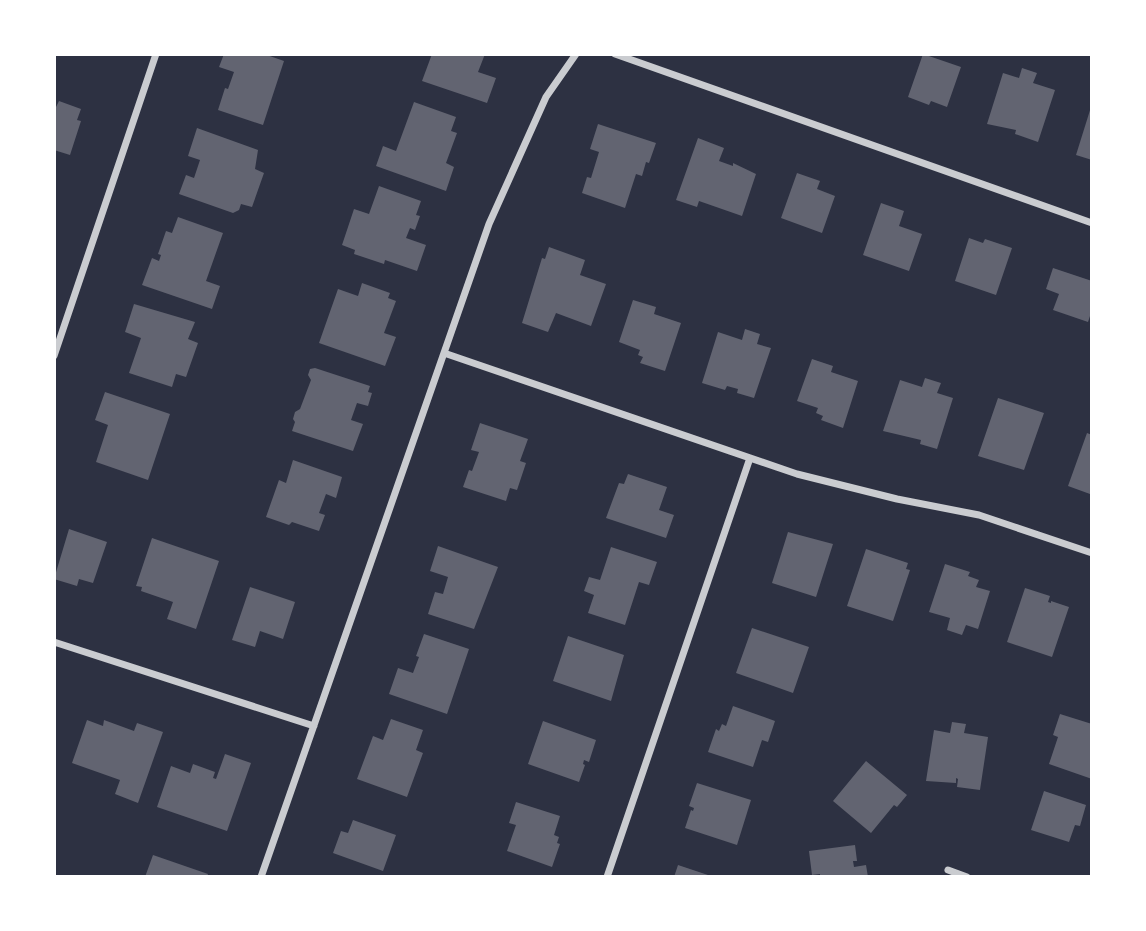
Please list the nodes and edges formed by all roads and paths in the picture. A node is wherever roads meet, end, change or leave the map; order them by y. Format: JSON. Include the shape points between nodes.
{"nodes":[{"id":1,"x":156,"y":54,"type":"edge"},
{"id":2,"x":576,"y":54,"type":"edge"},
{"id":3,"x":615,"y":54,"type":"edge"},
{"id":4,"x":1092,"y":223,"type":"edge"},
{"id":5,"x":444,"y":353,"type":"junction"},
{"id":6,"x":54,"y":356,"type":"edge"},
{"id":7,"x":750,"y":458,"type":"junction"},
{"id":8,"x":1092,"y":553,"type":"edge"},
{"id":9,"x":54,"y":642,"type":"edge"},
{"id":10,"x":314,"y":726,"type":"junction"},
{"id":11,"x":948,"y":870,"type":"dead end"},
{"id":12,"x":261,"y":877,"type":"edge"},
{"id":13,"x":607,"y":877,"type":"edge"},
{"id":14,"x":967,"y":877,"type":"edge"}],
"edges":[{"from":1,"to":6,"type":"street"},
{"from":2,"to":5,"type":"street","via":[[546,97],[489,225]]},
{"from":3,"to":4,"type":"street"},
{"from":5,"to":7,"type":"street"},
{"from":5,"to":10,"type":"street"},
{"from":7,"to":8,"type":"street","via":[[897,499],[979,515]]},
{"from":7,"to":13,"type":"street"},
{"from":9,"to":10,"type":"street"},
{"from":10,"to":12,"type":"street"},
{"from":11,"to":14,"type":"street"}]}
